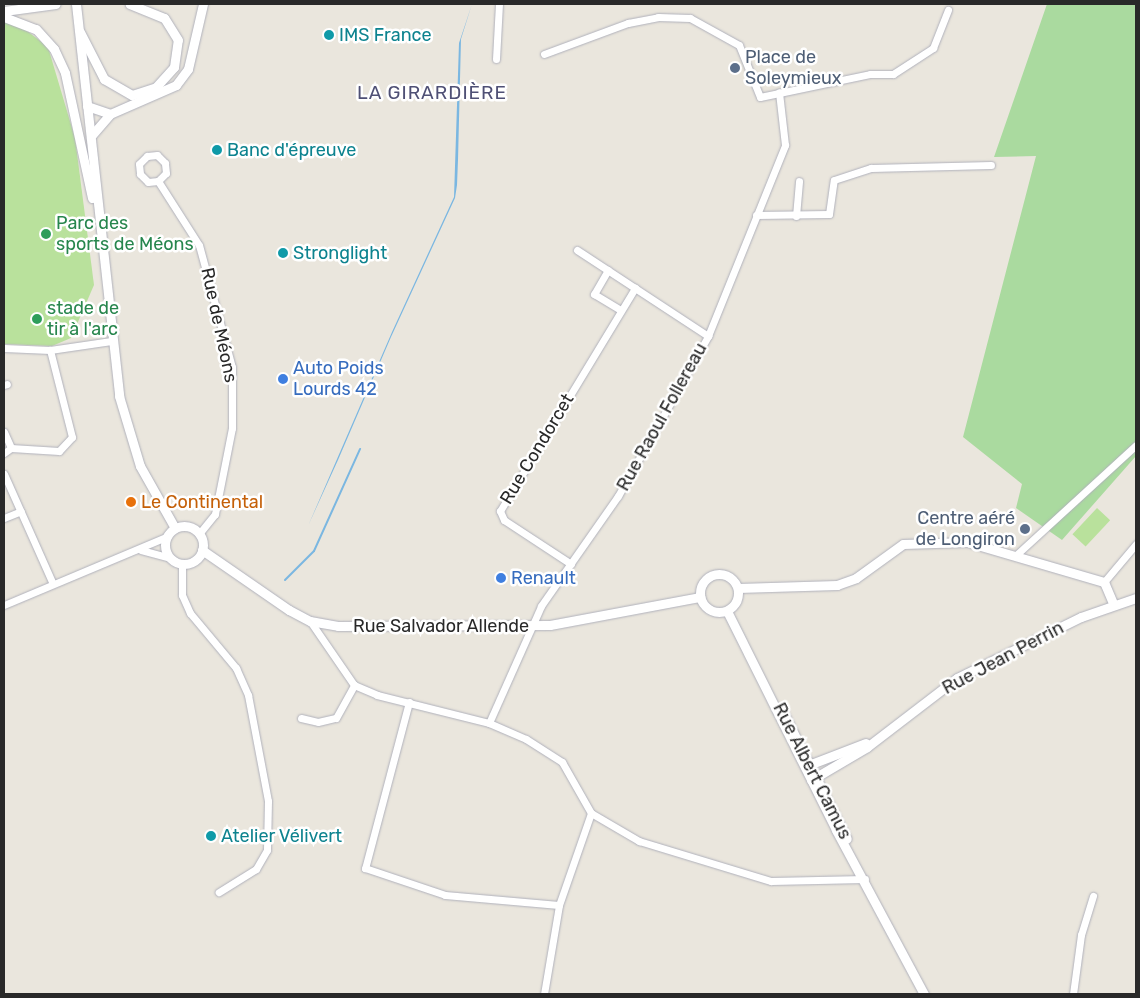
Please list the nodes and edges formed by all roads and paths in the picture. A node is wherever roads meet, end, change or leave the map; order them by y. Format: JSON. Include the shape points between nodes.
{"nodes":[{"id":1,"x":56,"y":4,"type":"edge"},
{"id":2,"x":76,"y":4,"type":"edge"},
{"id":3,"x":130,"y":4,"type":"edge"},
{"id":4,"x":203,"y":4,"type":"edge"},
{"id":5,"x":499,"y":4,"type":"edge"},
{"id":6,"x":4,"y":10,"type":"edge"},
{"id":7,"x":948,"y":10,"type":"dead end"},
{"id":8,"x":4,"y":17,"type":"edge"},
{"id":9,"x":79,"y":28,"type":"junction"},
{"id":10,"x":544,"y":54,"type":"dead end"},
{"id":11,"x":496,"y":59,"type":"dead end"},
{"id":12,"x":779,"y":92,"type":"junction"},
{"id":13,"x":87,"y":106,"type":"junction"},
{"id":14,"x":110,"y":114,"type":"junction"},
{"id":15,"x":92,"y":136,"type":"junction"},
{"id":16,"x":991,"y":165,"type":"dead end"},
{"id":17,"x":158,"y":181,"type":"dead end"},
{"id":18,"x":799,"y":181,"type":"dead end"},
{"id":19,"x":756,"y":215,"type":"junction"},
{"id":20,"x":796,"y":216,"type":"junction"},
{"id":21,"x":100,"y":240,"type":"junction"},
{"id":22,"x":576,"y":250,"type":"dead end"},
{"id":23,"x":608,"y":270,"type":"junction"},
{"id":24,"x":635,"y":288,"type":"junction"},
{"id":25,"x":621,"y":310,"type":"junction"},
{"id":26,"x":708,"y":336,"type":"junction"},
{"id":27,"x":110,"y":341,"type":"junction"},
{"id":28,"x":4,"y":348,"type":"edge"},
{"id":29,"x":50,"y":350,"type":"junction"},
{"id":30,"x":4,"y":432,"type":"edge"},
{"id":31,"x":1136,"y":444,"type":"edge"},
{"id":32,"x":11,"y":448,"type":"junction"},
{"id":33,"x":4,"y":453,"type":"edge"},
{"id":34,"x":4,"y":474,"type":"edge"},
{"id":35,"x":21,"y":511,"type":"junction"},
{"id":36,"x":4,"y":518,"type":"edge"},
{"id":37,"x":175,"y":528,"type":"junction"},
{"id":38,"x":199,"y":534,"type":"junction"},
{"id":39,"x":166,"y":537,"type":"junction"},
{"id":40,"x":1136,"y":544,"type":"edge"},
{"id":41,"x":140,"y":550,"type":"junction"},
{"id":42,"x":202,"y":550,"type":"junction"},
{"id":43,"x":1015,"y":556,"type":"junction"},
{"id":44,"x":170,"y":558,"type":"junction"},
{"id":45,"x":182,"y":564,"type":"junction"},
{"id":46,"x":571,"y":564,"type":"junction"},
{"id":47,"x":1104,"y":582,"type":"junction"},
{"id":48,"x":53,"y":584,"type":"junction"},
{"id":49,"x":738,"y":588,"type":"junction"},
{"id":50,"x":700,"y":597,"type":"junction"},
{"id":51,"x":1136,"y":598,"type":"edge"},
{"id":52,"x":4,"y":605,"type":"edge"},
{"id":53,"x":1114,"y":605,"type":"junction"},
{"id":54,"x":728,"y":611,"type":"junction"},
{"id":55,"x":310,"y":621,"type":"junction"},
{"id":56,"x":533,"y":625,"type":"junction"},
{"id":57,"x":354,"y":685,"type":"junction"},
{"id":58,"x":409,"y":702,"type":"junction"},
{"id":59,"x":301,"y":718,"type":"dead end"},
{"id":60,"x":489,"y":723,"type":"junction"},
{"id":61,"x":874,"y":740,"type":"junction"},
{"id":62,"x":808,"y":766,"type":"junction"},
{"id":63,"x":814,"y":779,"type":"junction"},
{"id":64,"x":591,"y":812,"type":"junction"},
{"id":65,"x":865,"y":879,"type":"junction"},
{"id":66,"x":218,"y":892,"type":"dead end"},
{"id":67,"x":1093,"y":896,"type":"dead end"},
{"id":68,"x":559,"y":905,"type":"junction"},
{"id":69,"x":544,"y":994,"type":"edge"},
{"id":70,"x":924,"y":994,"type":"edge"},
{"id":71,"x":1074,"y":994,"type":"edge"}],
"edges":[{"from":1,"to":6,"type":"street"},
{"from":2,"to":9,"type":"street"},
{"from":3,"to":9,"type":"street","via":[[164,18],[178,40],[174,67],[156,87],[132,95],[104,79]]},
{"from":4,"to":14,"type":"street","via":[[188,69],[176,85]]},
{"from":5,"to":11,"type":"street"},
{"from":7,"to":12,"type":"street","via":[[933,48],[893,74],[870,74]]},
{"from":8,"to":21,"type":"street","via":[[36,29],[54,49],[65,73]]},
{"from":9,"to":13,"type":"street"},
{"from":10,"to":12,"type":"street","via":[[628,23],[658,17],[690,18],[739,45],[760,97]]},
{"from":12,"to":19,"type":"street","name":"Rue Raoul Follereau","via":[[785,145]]},
{"from":13,"to":14,"type":"street"},
{"from":13,"to":15,"type":"street"},
{"from":14,"to":15,"type":"street"},
{"from":15,"to":21,"type":"street"},
{"from":16,"to":20,"type":"street","via":[[871,168],[834,180],[829,214]]},
{"from":17,"to":38,"type":"street","name":"Rue de Méons","via":[[199,245],[232,368],[232,428],[214,516]]},
{"from":18,"to":20,"type":"street"},
{"from":19,"to":20,"type":"street"},
{"from":19,"to":26,"type":"street","name":"Rue Raoul Follereau"},
{"from":21,"to":27,"type":"street"},
{"from":22,"to":23,"type":"street"},
{"from":23,"to":24,"type":"street"},
{"from":23,"to":25,"type":"street","via":[[594,294]]},
{"from":24,"to":25,"type":"street","name":"Rue Condorcet"},
{"from":24,"to":26,"type":"street"},
{"from":25,"to":46,"type":"street","name":"Rue Condorcet","via":[[500,510],[504,520]]},
{"from":26,"to":46,"type":"street","name":"Rue Raoul Follereau","via":[[618,496]]},
{"from":27,"to":29,"type":"street"},
{"from":27,"to":37,"type":"street","via":[[129,433],[140,466]]},
{"from":28,"to":29,"type":"street"},
{"from":29,"to":32,"type":"street","via":[[72,437],[59,451]]},
{"from":30,"to":32,"type":"street"},
{"from":31,"to":43,"type":"street"},
{"from":32,"to":33,"type":"street"},
{"from":34,"to":35,"type":"street"},
{"from":35,"to":36,"type":"street"},
{"from":35,"to":48,"type":"street"},
{"from":37,"to":38,"type":"street","via":[[186,526]]},
{"from":37,"to":39,"type":"street"},
{"from":38,"to":42,"type":"street"},
{"from":39,"to":41,"type":"street"},
{"from":39,"to":44,"type":"street"},
{"from":40,"to":47,"type":"street"},
{"from":41,"to":44,"type":"street"},
{"from":41,"to":48,"type":"street"},
{"from":42,"to":45,"type":"street","via":[[196,560]]},
{"from":42,"to":55,"type":"street","name":"Rue Salvador Allende"},
{"from":43,"to":47,"type":"street"},
{"from":43,"to":49,"type":"street","via":[[967,542],[904,544],[856,578],[837,584]]},
{"from":44,"to":45,"type":"street"},
{"from":45,"to":66,"type":"street","via":[[182,595],[190,613],[236,668],[248,695],[268,801],[267,850],[256,869]]},
{"from":46,"to":56,"type":"street","name":"Rue Raoul Follereau"},
{"from":47,"to":53,"type":"street"},
{"from":48,"to":52,"type":"street"},
{"from":49,"to":50,"type":"street","via":[[731,577],[718,573],[706,578]]},
{"from":49,"to":54,"type":"street","via":[[737,602]]},
{"from":50,"to":54,"type":"street","via":[[710,611]]},
{"from":50,"to":56,"type":"street","name":"Rue Salvador Allende"},
{"from":51,"to":53,"type":"street"},
{"from":53,"to":61,"type":"street","name":"Rue Jean Perrin","via":[[957,678]]},
{"from":54,"to":62,"type":"street","name":"Rue Albert Camus"},
{"from":55,"to":56,"type":"street","name":"Rue Salvador Allende","via":[[374,628]]},
{"from":55,"to":57,"type":"street"},
{"from":56,"to":60,"type":"street","name":"Rue Raoul Follereau"},
{"from":57,"to":58,"type":"street"},
{"from":57,"to":59,"type":"street","via":[[336,718],[318,722]]},
{"from":58,"to":60,"type":"street"},
{"from":58,"to":68,"type":"street","via":[[365,868],[445,895]]},
{"from":60,"to":64,"type":"street","via":[[562,762]]},
{"from":61,"to":62,"type":"street","name":"Rue Jean Perrin"},
{"from":61,"to":63,"type":"street","name":"Rue Jean Perrin"},
{"from":62,"to":63,"type":"street","name":"Rue Albert Camus"},
{"from":63,"to":65,"type":"street","name":"Rue Albert Camus"},
{"from":64,"to":65,"type":"street","via":[[639,841],[771,881]]},
{"from":64,"to":68,"type":"street"},
{"from":65,"to":70,"type":"street","name":"Rue Albert Camus"},
{"from":67,"to":71,"type":"street","via":[[1081,936]]},
{"from":68,"to":69,"type":"street"}]}
